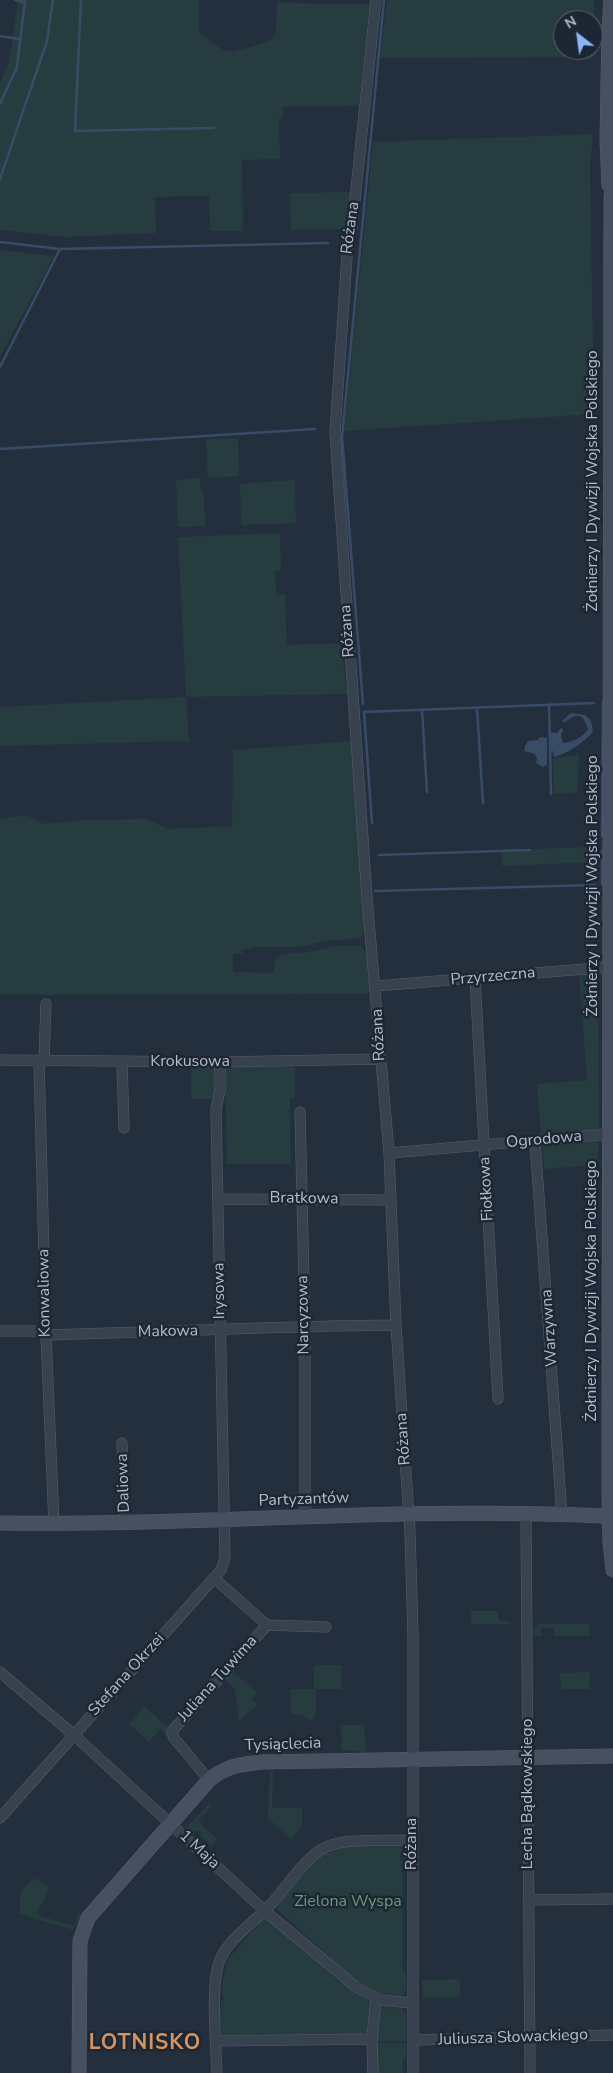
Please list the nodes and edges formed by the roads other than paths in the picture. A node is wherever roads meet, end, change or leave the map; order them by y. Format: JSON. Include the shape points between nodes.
{"nodes":[{"id":1,"x":376,"y":0,"type":"edge"},
{"id":2,"x":612,"y":13,"type":"edge"},
{"id":3,"x":611,"y":127,"type":"edge"},
{"id":4,"x":613,"y":174,"type":"edge"},
{"id":5,"x":611,"y":201,"type":"junction"},
{"id":6,"x":610,"y":967,"type":"junction"},
{"id":7,"x":475,"y":978,"type":"junction"},
{"id":8,"x":376,"y":986,"type":"junction"},
{"id":9,"x":46,"y":1004,"type":"dead end"},
{"id":10,"x":380,"y":1059,"type":"junction"},
{"id":11,"x":0,"y":1060,"type":"edge"},
{"id":12,"x":42,"y":1061,"type":"junction"},
{"id":13,"x":122,"y":1062,"type":"junction"},
{"id":14,"x":220,"y":1062,"type":"junction"},
{"id":15,"x":300,"y":1112,"type":"dead end"},
{"id":16,"x":124,"y":1128,"type":"dead end"},
{"id":17,"x":610,"y":1134,"type":"junction"},
{"id":18,"x":535,"y":1142,"type":"junction"},
{"id":19,"x":484,"y":1146,"type":"junction"},
{"id":20,"x":388,"y":1153,"type":"junction"},
{"id":21,"x":218,"y":1198,"type":"junction"},
{"id":22,"x":301,"y":1199,"type":"junction"},
{"id":23,"x":390,"y":1200,"type":"junction"},
{"id":24,"x":305,"y":1326,"type":"junction"},
{"id":25,"x":396,"y":1326,"type":"junction"},
{"id":26,"x":221,"y":1330,"type":"junction"},
{"id":27,"x":0,"y":1331,"type":"edge"},
{"id":28,"x":46,"y":1335,"type":"junction"},
{"id":29,"x":498,"y":1399,"type":"dead end"},
{"id":30,"x":122,"y":1443,"type":"dead end"},
{"id":31,"x":611,"y":1513,"type":"edge"},
{"id":32,"x":526,"y":1514,"type":"junction"},
{"id":33,"x":562,"y":1514,"type":"junction"},
{"id":34,"x":409,"y":1515,"type":"junction"},
{"id":35,"x":305,"y":1518,"type":"junction"},
{"id":36,"x":226,"y":1520,"type":"junction"},
{"id":37,"x":0,"y":1523,"type":"edge"},
{"id":38,"x":125,"y":1523,"type":"junction"},
{"id":39,"x":54,"y":1524,"type":"junction"},
{"id":40,"x":613,"y":1570,"type":"edge"},
{"id":41,"x":214,"y":1578,"type":"junction"},
{"id":42,"x":267,"y":1625,"type":"junction"},
{"id":43,"x":326,"y":1627,"type":"dead end"},
{"id":44,"x":0,"y":1672,"type":"edge"},
{"id":45,"x":74,"y":1735,"type":"junction"},
{"id":46,"x":613,"y":1756,"type":"edge"},
{"id":47,"x":528,"y":1757,"type":"junction"},
{"id":48,"x":412,"y":1759,"type":"junction"},
{"id":49,"x":208,"y":1780,"type":"junction"},
{"id":50,"x":0,"y":1818,"type":"edge"},
{"id":51,"x":170,"y":1823,"type":"junction"},
{"id":52,"x":413,"y":1840,"type":"junction"},
{"id":53,"x":613,"y":1899,"type":"edge"},
{"id":54,"x":529,"y":1900,"type":"junction"},
{"id":55,"x":265,"y":1911,"type":"junction"},
{"id":56,"x":376,"y":1998,"type":"junction"},
{"id":57,"x":412,"y":2002,"type":"junction"},
{"id":58,"x":613,"y":2035,"type":"edge"},
{"id":59,"x":529,"y":2036,"type":"junction"},
{"id":60,"x":372,"y":2039,"type":"junction"},
{"id":61,"x":413,"y":2040,"type":"junction"},
{"id":62,"x":216,"y":2041,"type":"junction"},
{"id":63,"x":79,"y":2073,"type":"edge"},
{"id":64,"x":216,"y":2073,"type":"edge"},
{"id":65,"x":373,"y":2073,"type":"edge"},
{"id":66,"x":412,"y":2073,"type":"edge"},
{"id":67,"x":530,"y":2073,"type":"edge"}],
"edges":[{"from":1,"to":8,"type":"street","name":"Różana","via":[[348,242],[335,432]]},
{"from":2,"to":3,"type":"street","name":"Żołnierzy I Dywizji Wojska Polskiego","via":[[609,30]]},
{"from":3,"to":5,"type":"street","name":"Żołnierzy I Dywizji Wojska Polskiego","via":[[607,161]]},
{"from":4,"to":5,"type":"street","name":"Żołnierzy I Dywizji Wojska Polskiego"},
{"from":5,"to":6,"type":"street","name":"Żołnierzy I Dywizji Wojska Polskiego"},
{"from":6,"to":7,"type":"street","name":"Przyrzeczna"},
{"from":6,"to":17,"type":"street","name":"Żołnierzy I Dywizji Wojska Polskiego"},
{"from":7,"to":8,"type":"street","name":"Przyrzeczna"},
{"from":7,"to":19,"type":"street","name":"Fiołkowa"},
{"from":8,"to":10,"type":"street","name":"Różana"},
{"from":9,"to":12,"type":"street","name":"Konwaliowa"},
{"from":10,"to":14,"type":"street","name":"Krokusowa"},
{"from":10,"to":20,"type":"street","name":"Różana"},
{"from":11,"to":12,"type":"street","name":"Krokusowa"},
{"from":12,"to":13,"type":"street","name":"Krokusowa"},
{"from":12,"to":28,"type":"street","name":"Konwaliowa"},
{"from":13,"to":14,"type":"street","name":"Krokusowa"},
{"from":13,"to":16,"type":"street"},
{"from":14,"to":21,"type":"street","name":"Irysowa","via":[[216,1109]]},
{"from":15,"to":22,"type":"street","name":"Narcyzowa"},
{"from":17,"to":18,"type":"street","name":"Ogrodowa"},
{"from":17,"to":31,"type":"street","name":"Żołnierzy I Dywizji Wojska Polskiego"},
{"from":18,"to":19,"type":"street","name":"Ogrodowa"},
{"from":18,"to":33,"type":"street","name":"Warzywna"},
{"from":19,"to":20,"type":"street","name":"Ogrodowa"},
{"from":19,"to":29,"type":"street","name":"Fiołkowa"},
{"from":20,"to":23,"type":"street","name":"Różana"},
{"from":21,"to":22,"type":"street","name":"Bratkowa"},
{"from":21,"to":26,"type":"street","name":"Irysowa"},
{"from":22,"to":23,"type":"street","name":"Bratkowa"},
{"from":22,"to":24,"type":"street","name":"Narcyzowa"},
{"from":23,"to":25,"type":"street","name":"Różana"},
{"from":24,"to":25,"type":"street","name":"Makowa"},
{"from":24,"to":26,"type":"street","name":"Makowa"},
{"from":24,"to":35,"type":"street","name":"Narcyzowa"},
{"from":25,"to":34,"type":"street","name":"Różana"},
{"from":26,"to":28,"type":"street","name":"Makowa"},
{"from":26,"to":36,"type":"street","name":"Irysowa"},
{"from":27,"to":28,"type":"street","name":"Makowa","via":[[39,1330]]},
{"from":28,"to":39,"type":"street","name":"Konwaliowa"},
{"from":30,"to":38,"type":"street","name":"Daliowa"},
{"from":31,"to":33,"type":"street","name":"Partyzantów","via":[[603,1516]]},
{"from":31,"to":40,"type":"street","name":"Żołnierzy I Dywizji Wojska Polskiego"},
{"from":32,"to":33,"type":"street","name":"Partyzantów"},
{"from":32,"to":34,"type":"street","name":"Partyzantów"},
{"from":32,"to":47,"type":"street","name":"Lecha Bądkowskiego"},
{"from":34,"to":35,"type":"street","name":"Partyzantów"},
{"from":34,"to":48,"type":"street","name":"Różana"},
{"from":35,"to":36,"type":"street","name":"Partyzantów"},
{"from":36,"to":38,"type":"street","name":"Partyzantów"},
{"from":36,"to":41,"type":"street","name":"Stefana Okrzei","via":[[226,1558]]},
{"from":37,"to":39,"type":"street","name":"Partyzantów"},
{"from":38,"to":39,"type":"street","name":"Partyzantów"},
{"from":41,"to":42,"type":"street"},
{"from":41,"to":45,"type":"street","name":"Stefana Okrzei"},
{"from":42,"to":43,"type":"street","name":"Juliana Tuwima"},
{"from":42,"to":49,"type":"street","name":"Juliana Tuwima","via":[[172,1733]]},
{"from":44,"to":45,"type":"street","name":"1 Maja"},
{"from":45,"to":50,"type":"street","name":"Stefana Okrzei"},
{"from":45,"to":51,"type":"street","name":"1 Maja"},
{"from":46,"to":47,"type":"street","name":"Tysiąclecia"},
{"from":47,"to":48,"type":"street","name":"Tysiąclecia"},
{"from":47,"to":54,"type":"street","name":"Lecha Bądkowskiego"},
{"from":48,"to":49,"type":"street","name":"Tysiąclecia","via":[[255,1763],[232,1766]]},
{"from":48,"to":52,"type":"street","name":"Różana"},
{"from":49,"to":51,"type":"street","name":"Tysiąclecia"},
{"from":51,"to":55,"type":"street","name":"1 Maja"},
{"from":51,"to":63,"type":"street","name":"Tysiąclecia","via":[[88,1918],[80,1941]]},
{"from":52,"to":55,"type":"street","via":[[338,1843],[325,1847],[311,1858]]},
{"from":52,"to":57,"type":"street","name":"Różana"},
{"from":53,"to":54,"type":"street"},
{"from":54,"to":59,"type":"street","name":"Lecha Bądkowskiego"},
{"from":55,"to":56,"type":"street","name":"1 Maja","via":[[356,1988]]},
{"from":55,"to":62,"type":"street","via":[[249,1924],[220,1959],[215,1978]]},
{"from":56,"to":57,"type":"street","name":"1 Maja"},
{"from":56,"to":60,"type":"street"},
{"from":57,"to":61,"type":"street","name":"Różana"},
{"from":58,"to":59,"type":"street","name":"Juliusza Słowackiego"},
{"from":59,"to":61,"type":"street","name":"Juliusza Słowackiego"},
{"from":59,"to":67,"type":"street","name":"Lecha Bądkowskiego"},
{"from":60,"to":62,"type":"street"},
{"from":60,"to":65,"type":"street"},
{"from":61,"to":66,"type":"street","name":"Różana"},
{"from":62,"to":64,"type":"street"}]}
